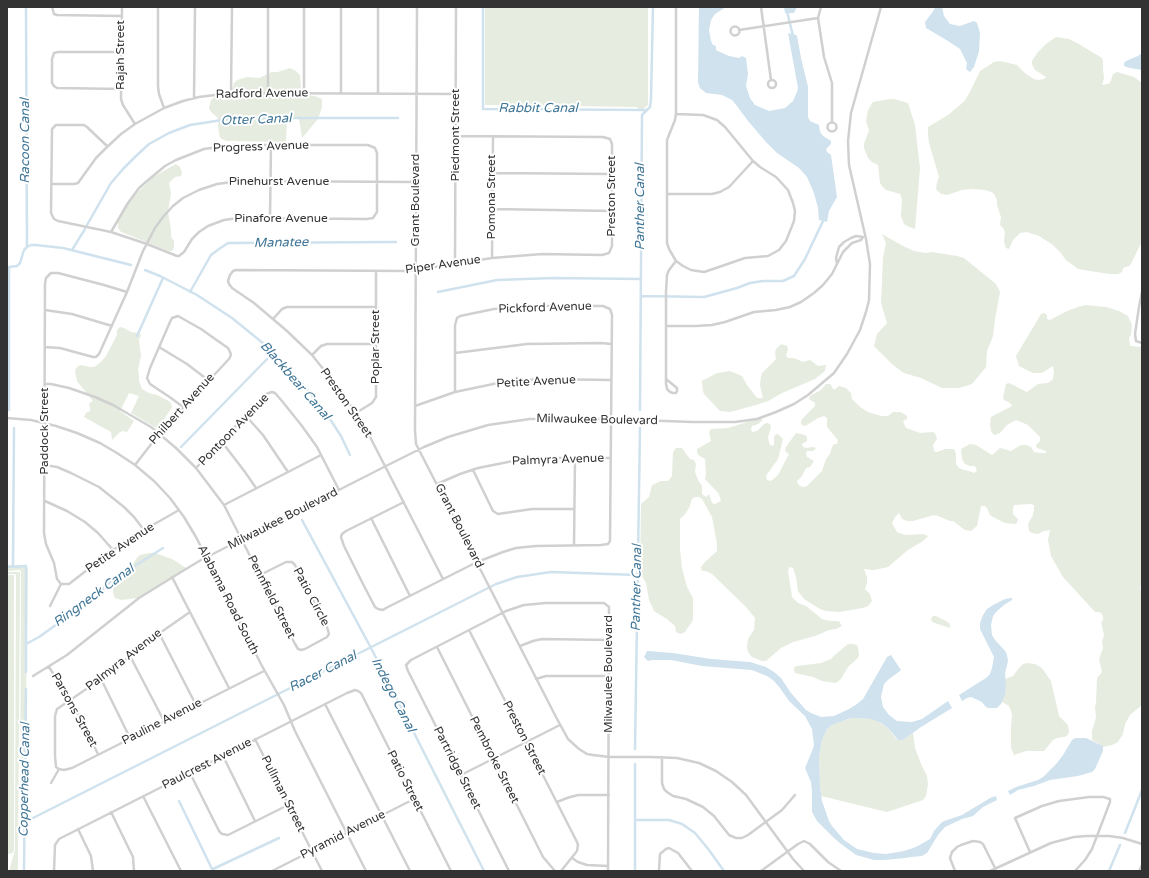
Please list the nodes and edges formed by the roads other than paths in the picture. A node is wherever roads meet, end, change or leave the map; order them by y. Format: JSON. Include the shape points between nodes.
{"nodes":[{"id":1,"x":52,"y":7,"type":"edge"},
{"id":2,"x":122,"y":7,"type":"edge"},
{"id":3,"x":158,"y":7,"type":"edge"},
{"id":4,"x":195,"y":7,"type":"edge"},
{"id":5,"x":232,"y":7,"type":"edge"},
{"id":6,"x":268,"y":7,"type":"edge"},
{"id":7,"x":304,"y":7,"type":"edge"},
{"id":8,"x":341,"y":7,"type":"edge"},
{"id":9,"x":378,"y":7,"type":"edge"},
{"id":10,"x":417,"y":7,"type":"edge"},
{"id":11,"x":456,"y":7,"type":"edge"},
{"id":12,"x":676,"y":7,"type":"edge"},
{"id":13,"x":761,"y":7,"type":"edge"},
{"id":14,"x":821,"y":7,"type":"edge"},
{"id":15,"x":881,"y":7,"type":"edge"},
{"id":16,"x":122,"y":16,"type":"junction"},
{"id":17,"x":818,"y":18,"type":"junction"},
{"id":18,"x":764,"y":26,"type":"junction"},
{"id":19,"x":739,"y":30,"type":"dead end"},
{"id":20,"x":122,"y":52,"type":"junction"},
{"id":21,"x":771,"y":80,"type":"dead end"},
{"id":22,"x":121,"y":89,"type":"junction"},
{"id":23,"x":231,"y":93,"type":"junction"},
{"id":24,"x":268,"y":93,"type":"junction"},
{"id":25,"x":304,"y":93,"type":"junction"},
{"id":26,"x":341,"y":93,"type":"junction"},
{"id":27,"x":378,"y":94,"type":"junction"},
{"id":28,"x":417,"y":94,"type":"junction"},
{"id":29,"x":456,"y":94,"type":"junction"},
{"id":30,"x":194,"y":98,"type":"junction"},
{"id":31,"x":164,"y":108,"type":"junction"},
{"id":32,"x":676,"y":114,"type":"junction"},
{"id":33,"x":832,"y":122,"type":"dead end"},
{"id":34,"x":135,"y":124,"type":"junction"},
{"id":35,"x":456,"y":136,"type":"junction"},
{"id":36,"x":492,"y":137,"type":"junction"},
{"id":37,"x":271,"y":145,"type":"junction"},
{"id":38,"x":108,"y":146,"type":"junction"},
{"id":39,"x":753,"y":161,"type":"junction"},
{"id":40,"x":492,"y":173,"type":"junction"},
{"id":41,"x":612,"y":174,"type":"junction"},
{"id":42,"x":271,"y":182,"type":"junction"},
{"id":43,"x":377,"y":182,"type":"junction"},
{"id":44,"x":416,"y":182,"type":"junction"},
{"id":45,"x":52,"y":184,"type":"junction"},
{"id":46,"x":667,"y":194,"type":"junction"},
{"id":47,"x":492,"y":209,"type":"junction"},
{"id":48,"x":612,"y":211,"type":"junction"},
{"id":49,"x":270,"y":218,"type":"junction"},
{"id":50,"x":111,"y":232,"type":"junction"},
{"id":51,"x":864,"y":237,"type":"junction"},
{"id":52,"x":844,"y":242,"type":"junction"},
{"id":53,"x":147,"y":244,"type":"junction"},
{"id":54,"x":848,"y":246,"type":"junction"},
{"id":55,"x":609,"y":253,"type":"joint"},
{"id":56,"x":492,"y":258,"type":"junction"},
{"id":57,"x":676,"y":261,"type":"junction"},
{"id":58,"x":455,"y":264,"type":"junction"},
{"id":59,"x":837,"y":264,"type":"junction"},
{"id":60,"x":416,"y":270,"type":"junction"},
{"id":61,"x":376,"y":271,"type":"junction"},
{"id":62,"x":230,"y":275,"type":"joint"},
{"id":63,"x":127,"y":292,"type":"junction"},
{"id":64,"x":1142,"y":292,"type":"edge"},
{"id":65,"x":376,"y":307,"type":"junction"},
{"id":66,"x":45,"y":310,"type":"junction"},
{"id":67,"x":273,"y":318,"type":"junction"},
{"id":68,"x":112,"y":326,"type":"junction"},
{"id":69,"x":666,"y":326,"type":"junction"},
{"id":70,"x":376,"y":344,"type":"junction"},
{"id":71,"x":611,"y":344,"type":"junction"},
{"id":72,"x":1142,"y":344,"type":"edge"},
{"id":73,"x":45,"y":347,"type":"junction"},
{"id":74,"x":159,"y":347,"type":"junction"},
{"id":75,"x":455,"y":353,"type":"junction"},
{"id":76,"x":312,"y":355,"type":"junction"},
{"id":77,"x":666,"y":379,"type":"junction"},
{"id":78,"x":208,"y":380,"type":"junction"},
{"id":79,"x":611,"y":380,"type":"junction"},
{"id":80,"x":45,"y":384,"type":"junction"},
{"id":81,"x":455,"y":392,"type":"junction"},
{"id":82,"x":415,"y":406,"type":"junction"},
{"id":83,"x":183,"y":407,"type":"junction"},
{"id":84,"x":356,"y":412,"type":"junction"},
{"id":85,"x":246,"y":416,"type":"junction"},
{"id":86,"x":7,"y":418,"type":"edge"},
{"id":87,"x":611,"y":419,"type":"junction"},
{"id":88,"x":45,"y":423,"type":"junction"},
{"id":89,"x":159,"y":434,"type":"junction"},
{"id":90,"x":222,"y":442,"type":"junction"},
{"id":91,"x":420,"y":449,"type":"junction"},
{"id":92,"x":321,"y":455,"type":"junction"},
{"id":93,"x":575,"y":458,"type":"junction"},
{"id":94,"x":611,"y":458,"type":"junction"},
{"id":95,"x":45,"y":465,"type":"junction"},
{"id":96,"x":135,"y":465,"type":"junction"},
{"id":97,"x":386,"y":466,"type":"junction"},
{"id":98,"x":196,"y":468,"type":"junction"},
{"id":99,"x":473,"y":470,"type":"junction"},
{"id":100,"x":288,"y":472,"type":"junction"},
{"id":101,"x":437,"y":484,"type":"junction"},
{"id":102,"x":256,"y":488,"type":"junction"},
{"id":103,"x":339,"y":490,"type":"junction"},
{"id":104,"x":45,"y":501,"type":"junction"},
{"id":105,"x":404,"y":502,"type":"junction"},
{"id":106,"x":224,"y":505,"type":"junction"},
{"id":107,"x":574,"y":509,"type":"junction"},
{"id":108,"x":179,"y":510,"type":"junction"},
{"id":109,"x":371,"y":518,"type":"junction"},
{"id":110,"x":144,"y":530,"type":"junction"},
{"id":111,"x":242,"y":540,"type":"junction"},
{"id":112,"x":574,"y":545,"type":"junction"},
{"id":113,"x":113,"y":550,"type":"junction"},
{"id":114,"x":207,"y":558,"type":"junction"},
{"id":115,"x":477,"y":562,"type":"junction"},
{"id":116,"x":260,"y":575,"type":"junction"},
{"id":117,"x":172,"y":577,"type":"junction"},
{"id":118,"x":443,"y":579,"type":"junction"},
{"id":119,"x":61,"y":584,"type":"junction"},
{"id":120,"x":410,"y":596,"type":"junction"},
{"id":121,"x":50,"y":606,"type":"dead end"},
{"id":122,"x":190,"y":612,"type":"junction"},
{"id":123,"x":503,"y":613,"type":"junction"},
{"id":124,"x":469,"y":630,"type":"junction"},
{"id":125,"x":159,"y":633,"type":"junction"},
{"id":126,"x":609,"y":640,"type":"junction"},
{"id":127,"x":520,"y":646,"type":"junction"},
{"id":128,"x":437,"y":647,"type":"junction"},
{"id":129,"x":301,"y":650,"type":"joint"},
{"id":130,"x":130,"y":656,"type":"junction"},
{"id":131,"x":406,"y":665,"type":"joint"},
{"id":132,"x":49,"y":667,"type":"junction"},
{"id":133,"x":264,"y":670,"type":"junction"},
{"id":134,"x":33,"y":676,"type":"dead end"},
{"id":135,"x":609,"y":676,"type":"junction"},
{"id":136,"x":101,"y":679,"type":"junction"},
{"id":137,"x":536,"y":679,"type":"junction"},
{"id":138,"x":229,"y":688,"type":"junction"},
{"id":139,"x":358,"y":691,"type":"joint"},
{"id":140,"x":70,"y":700,"type":"junction"},
{"id":141,"x":325,"y":704,"type":"junction"},
{"id":142,"x":196,"y":705,"type":"junction"},
{"id":143,"x":164,"y":721,"type":"junction"},
{"id":144,"x":290,"y":721,"type":"junction"},
{"id":145,"x":560,"y":725,"type":"junction"},
{"id":146,"x":130,"y":738,"type":"junction"},
{"id":147,"x":255,"y":739,"type":"junction"},
{"id":148,"x":526,"y":742,"type":"junction"},
{"id":149,"x":98,"y":754,"type":"junction"},
{"id":150,"x":223,"y":756,"type":"junction"},
{"id":151,"x":609,"y":757,"type":"junction"},
{"id":152,"x":662,"y":757,"type":"junction"},
{"id":153,"x":493,"y":759,"type":"junction"},
{"id":154,"x":59,"y":769,"type":"junction"},
{"id":155,"x":190,"y":773,"type":"junction"},
{"id":156,"x":461,"y":775,"type":"junction"},
{"id":157,"x":51,"y":783,"type":"dead end"},
{"id":158,"x":608,"y":795,"type":"junction"},
{"id":159,"x":795,"y":795,"type":"dead end"},
{"id":160,"x":143,"y":796,"type":"junction"},
{"id":161,"x":414,"y":799,"type":"junction"},
{"id":162,"x":557,"y":802,"type":"junction"},
{"id":163,"x":288,"y":805,"type":"junction"},
{"id":164,"x":111,"y":812,"type":"junction"},
{"id":165,"x":382,"y":815,"type":"junction"},
{"id":166,"x":255,"y":821,"type":"junction"},
{"id":167,"x":766,"y":822,"type":"junction"},
{"id":168,"x":78,"y":829,"type":"junction"},
{"id":169,"x":347,"y":833,"type":"junction"},
{"id":170,"x":1098,"y":835,"type":"junction"},
{"id":171,"x":1142,"y":844,"type":"edge"},
{"id":172,"x":312,"y":851,"type":"junction"},
{"id":173,"x":788,"y":851,"type":"junction"},
{"id":174,"x":1030,"y":852,"type":"junction"},
{"id":175,"x":572,"y":858,"type":"junction"},
{"id":176,"x":1142,"y":865,"type":"edge"},
{"id":177,"x":608,"y":866,"type":"junction"},
{"id":178,"x":995,"y":868,"type":"junction"},
{"id":179,"x":54,"y":871,"type":"edge"},
{"id":180,"x":93,"y":871,"type":"edge"},
{"id":181,"x":134,"y":871,"type":"edge"},
{"id":182,"x":181,"y":871,"type":"edge"},
{"id":183,"x":272,"y":871,"type":"edge"},
{"id":184,"x":322,"y":871,"type":"edge"},
{"id":185,"x":366,"y":871,"type":"edge"},
{"id":186,"x":410,"y":871,"type":"edge"},
{"id":187,"x":451,"y":871,"type":"edge"},
{"id":188,"x":509,"y":871,"type":"edge"},
{"id":189,"x":555,"y":871,"type":"edge"},
{"id":190,"x":562,"y":871,"type":"edge"},
{"id":191,"x":608,"y":871,"type":"edge"},
{"id":192,"x":659,"y":871,"type":"edge"},
{"id":193,"x":692,"y":871,"type":"edge"},
{"id":194,"x":761,"y":871,"type":"edge"},
{"id":195,"x":804,"y":871,"type":"edge"},
{"id":196,"x":842,"y":871,"type":"edge"},
{"id":197,"x":955,"y":871,"type":"edge"},
{"id":198,"x":990,"y":871,"type":"edge"},
{"id":199,"x":1075,"y":871,"type":"edge"},
{"id":200,"x":1139,"y":871,"type":"edge"}],
"edges":[{"from":1,"to":16,"type":"street","via":[[54,14],[60,15]]},
{"from":2,"to":16,"type":"street","name":"Rajah Street"},
{"from":3,"to":31,"type":"street","via":[[158,86]]},
{"from":4,"to":30,"type":"street"},
{"from":5,"to":23,"type":"street"},
{"from":6,"to":24,"type":"street"},
{"from":7,"to":25,"type":"street"},
{"from":8,"to":26,"type":"street"},
{"from":9,"to":27,"type":"street"},
{"from":10,"to":28,"type":"street","name":"Grant Boulevard"},
{"from":11,"to":29,"type":"street","name":"Piedmont Street"},
{"from":12,"to":32,"type":"street"},
{"from":13,"to":18,"type":"street"},
{"from":14,"to":17,"type":"street"},
{"from":15,"to":51,"type":"street","name":"Milwaukee Boulevard","via":[[851,113],[848,141],[849,165]]},
{"from":16,"to":20,"type":"street","name":"Rajah Street"},
{"from":17,"to":18,"type":"street"},
{"from":17,"to":33,"type":"street","via":[[824,57],[832,83]]},
{"from":18,"to":19,"type":"street"},
{"from":18,"to":21,"type":"street"},
{"from":20,"to":22,"type":"street","name":"Rajah Street"},
{"from":20,"to":22,"type":"street","via":[[61,52],[54,53],[52,59],[54,86]]},
{"from":22,"to":34,"type":"street","name":"Rajah Street","via":[[122,102]]},
{"from":23,"to":24,"type":"street","name":"Radford Avenue"},
{"from":23,"to":30,"type":"street","name":"Radford Avenue"},
{"from":24,"to":25,"type":"street","name":"Radford Avenue"},
{"from":25,"to":26,"type":"street","name":"Radford Avenue"},
{"from":26,"to":27,"type":"street","name":"Radford Avenue"},
{"from":27,"to":28,"type":"street","name":"Radford Avenue"},
{"from":28,"to":29,"type":"street","name":"Radford Avenue"},
{"from":28,"to":44,"type":"street","name":"Grant Boulevard"},
{"from":29,"to":35,"type":"street","name":"Piedmont Street"},
{"from":30,"to":31,"type":"street","name":"Radford Avenue"},
{"from":31,"to":34,"type":"street","name":"Radford Avenue"},
{"from":32,"to":39,"type":"street","via":[[703,115],[717,120]]},
{"from":32,"to":46,"type":"street","via":[[667,140]]},
{"from":34,"to":38,"type":"street","name":"Radford Avenue"},
{"from":35,"to":36,"type":"street"},
{"from":35,"to":58,"type":"street","name":"Piedmont Street"},
{"from":36,"to":40,"type":"street","name":"Pomona Street"},
{"from":36,"to":41,"type":"street","name":"Preston Street","via":[[610,139]]},
{"from":37,"to":42,"type":"street"},
{"from":37,"to":43,"type":"street","name":"Progress Avenue","via":[[375,148]]},
{"from":37,"to":50,"type":"street","name":"Progress Avenue","via":[[216,147],[176,160],[139,188]]},
{"from":38,"to":45,"type":"street","name":"Radford Avenue","via":[[78,183]]},
{"from":38,"to":45,"type":"street","via":[[84,125],[56,125],[51,133]]},
{"from":39,"to":46,"type":"street","via":[[729,187],[720,192]]},
{"from":39,"to":57,"type":"street","via":[[779,179],[791,195],[795,211],[794,221],[783,246],[772,255],[745,258],[704,272],[691,270]]},
{"from":40,"to":41,"type":"street"},
{"from":40,"to":47,"type":"street","name":"Pomona Street"},
{"from":41,"to":48,"type":"street","name":"Preston Street"},
{"from":42,"to":43,"type":"street","name":"Pinehurst Avenue"},
{"from":42,"to":49,"type":"street"},
{"from":42,"to":53,"type":"street","name":"Pinehurst Avenue","via":[[221,183],[194,192],[166,213]]},
{"from":43,"to":44,"type":"street","name":"Pinehurst Avenue"},
{"from":43,"to":49,"type":"street","name":"Pinafore Avenue","via":[[377,212],[373,218]]},
{"from":44,"to":60,"type":"street","name":"Grant Boulevard"},
{"from":45,"to":50,"type":"street","via":[[51,213],[54,219]]},
{"from":46,"to":57,"type":"street","via":[[667,243]]},
{"from":47,"to":48,"type":"street"},
{"from":47,"to":56,"type":"street","name":"Pomona Street"},
{"from":48,"to":55,"type":"street","name":"Preston Street","via":[[612,246]]},
{"from":49,"to":53,"type":"street","name":"Pinafore Avenue","via":[[230,218],[215,222],[196,235],[180,256]]},
{"from":50,"to":53,"type":"street"},
{"from":51,"to":52,"type":"street","via":[[856,236]]},
{"from":51,"to":54,"type":"street"},
{"from":51,"to":87,"type":"street","name":"Milwaukee Boulevard","via":[[870,264],[870,284],[869,300],[862,324],[834,373],[808,395],[776,412],[735,422]]},
{"from":52,"to":54,"type":"street"},
{"from":52,"to":59,"type":"street","via":[[839,247]]},
{"from":53,"to":63,"type":"street","name":"Pinehurst Avenue"},
{"from":54,"to":59,"type":"street"},
{"from":55,"to":56,"type":"street","name":"Piper Avenue"},
{"from":56,"to":58,"type":"street","name":"Piper Avenue"},
{"from":57,"to":69,"type":"street","via":[[667,275]]},
{"from":58,"to":60,"type":"street","name":"Piper Avenue"},
{"from":59,"to":69,"type":"street","via":[[829,279],[818,290],[790,307],[754,312],[712,325]]},
{"from":60,"to":61,"type":"street","name":"Piper Avenue"},
{"from":60,"to":82,"type":"street","name":"Grant Boulevard"},
{"from":61,"to":62,"type":"street","name":"Piper Avenue","via":[[240,270],[233,271]]},
{"from":61,"to":65,"type":"street","name":"Poplar Street"},
{"from":62,"to":67,"type":"street","name":"Preston Street","via":[[228,284]]},
{"from":63,"to":66,"type":"street","name":"Paddock Street","via":[[51,273],[46,281]]},
{"from":63,"to":68,"type":"street","name":"Pinehurst Avenue"},
{"from":64,"to":72,"type":"street","via":[[1135,334],[1136,341]]},
{"from":65,"to":67,"type":"street","via":[[287,307]]},
{"from":65,"to":70,"type":"street","name":"Poplar Street"},
{"from":66,"to":68,"type":"street","via":[[72,314]]},
{"from":66,"to":73,"type":"street","name":"Paddock Street"},
{"from":67,"to":76,"type":"street","name":"Preston Street"},
{"from":68,"to":73,"type":"street","name":"Pinehurst Avenue","via":[[102,350],[96,357]]},
{"from":69,"to":77,"type":"street"},
{"from":70,"to":76,"type":"street","via":[[327,344]]},
{"from":70,"to":84,"type":"street","name":"Poplar Street","via":[[376,397],[372,403]]},
{"from":71,"to":75,"type":"street","via":[[532,343]]},
{"from":71,"to":75,"type":"street","name":"Pickford Avenue","via":[[610,309],[603,306],[527,306],[460,316],[455,325]]},
{"from":71,"to":79,"type":"street"},
{"from":73,"to":80,"type":"street","name":"Paddock Street"},
{"from":74,"to":78,"type":"street"},
{"from":74,"to":78,"type":"street","name":"Philbert Avenue","via":[[172,318],[175,317],[181,317],[209,335],[228,348],[231,354]]},
{"from":74,"to":83,"type":"street","via":[[147,378],[150,384]]},
{"from":75,"to":81,"type":"street"},
{"from":76,"to":84,"type":"street","name":"Preston Street"},
{"from":77,"to":77,"type":"street","via":[[667,389],[676,393],[677,388]]},
{"from":78,"to":83,"type":"street","name":"Philbert Avenue"},
{"from":79,"to":81,"type":"street","name":"Petite Avenue","via":[[525,380]]},
{"from":79,"to":87,"type":"street"},
{"from":80,"to":88,"type":"street","name":"Paddock Street"},
{"from":80,"to":89,"type":"street","name":"Pennfield Street","via":[[62,386],[102,400]]},
{"from":81,"to":82,"type":"street","name":"Petite Avenue"},
{"from":82,"to":91,"type":"street","name":"Grant Boulevard","via":[[416,441]]},
{"from":83,"to":89,"type":"street","name":"Philbert Avenue"},
{"from":84,"to":97,"type":"street","name":"Preston Street"},
{"from":85,"to":90,"type":"street","name":"Pontoon Avenue"},
{"from":85,"to":92,"type":"street","name":"Pontoon Avenue","via":[[266,394],[275,393]]},
{"from":85,"to":100,"type":"street","via":[[263,435]]},
{"from":86,"to":88,"type":"street","name":"Alabama Road South"},
{"from":87,"to":91,"type":"street","name":"Milwaukee Boulevard","via":[[506,422],[463,431]]},
{"from":87,"to":94,"type":"street"},
{"from":88,"to":95,"type":"street","name":"Paddock Street"},
{"from":88,"to":96,"type":"street","name":"Alabama Road South","via":[[89,438],[112,449]]},
{"from":89,"to":96,"type":"street","name":"Philbert Avenue"},
{"from":89,"to":98,"type":"street","name":"Pennfield Street"},
{"from":90,"to":98,"type":"street","name":"Pontoon Avenue"},
{"from":90,"to":102,"type":"street"},
{"from":91,"to":97,"type":"street","name":"Milwaukee Boulevard"},
{"from":91,"to":101,"type":"street","name":"Grant Boulevard"},
{"from":92,"to":100,"type":"street"},
{"from":92,"to":103,"type":"street"},
{"from":93,"to":94,"type":"street","name":"Palmyra Avenue"},
{"from":93,"to":99,"type":"street","name":"Palmyra Avenue","via":[[518,460]]},
{"from":93,"to":107,"type":"street"},
{"from":94,"to":112,"type":"street","via":[[608,544]]},
{"from":95,"to":104,"type":"street","name":"Paddock Street"},
{"from":95,"to":110,"type":"street","via":[[71,472],[99,487],[124,507]]},
{"from":96,"to":108,"type":"street","name":"Alabama Road South","via":[[163,490]]},
{"from":97,"to":103,"type":"street","name":"Milwaukee Boulevard"},
{"from":97,"to":105,"type":"street","name":"Preston Street"},
{"from":98,"to":106,"type":"street","name":"Pennfield Street"},
{"from":99,"to":101,"type":"street","name":"Palmyra Avenue"},
{"from":99,"to":107,"type":"street","via":[[493,511],[498,514],[532,509]]},
{"from":100,"to":102,"type":"street"},
{"from":101,"to":115,"type":"street","name":"Grant Boulevard"},
{"from":102,"to":106,"type":"street"},
{"from":103,"to":111,"type":"street","name":"Milwaukee Boulevard"},
{"from":104,"to":113,"type":"street","via":[[85,522]]},
{"from":104,"to":119,"type":"street","name":"Paddock Street","via":[[45,539],[57,579]]},
{"from":105,"to":109,"type":"street"},
{"from":105,"to":118,"type":"street","name":"Preston Street"},
{"from":106,"to":111,"type":"street","name":"Pennfield Street"},
{"from":107,"to":112,"type":"street"},
{"from":108,"to":110,"type":"street","name":"Petite Avenue"},
{"from":108,"to":114,"type":"street","name":"Alabama Road South","via":[[192,528]]},
{"from":109,"to":120,"type":"street"},
{"from":109,"to":120,"type":"street","via":[[342,534],[344,546],[375,607],[383,610]]},
{"from":110,"to":113,"type":"street","name":"Petite Avenue"},
{"from":111,"to":114,"type":"street","name":"Milwaukee Boulevard"},
{"from":111,"to":116,"type":"street","name":"Pennfield Street"},
{"from":112,"to":115,"type":"street","via":[[521,548]]},
{"from":113,"to":119,"type":"street","name":"Petite Avenue","via":[[73,581]]},
{"from":114,"to":117,"type":"street","name":"Milwaukee Boulevard"},
{"from":114,"to":133,"type":"street","name":"Alabama Road South"},
{"from":115,"to":118,"type":"street"},
{"from":115,"to":123,"type":"street","name":"Grant Boulevard"},
{"from":116,"to":129,"type":"street","name":"Pennfield Street","via":[[294,644]]},
{"from":116,"to":129,"type":"street","name":"Patio Circle","via":[[290,561],[298,570],[329,634],[325,639]]},
{"from":117,"to":122,"type":"street"},
{"from":117,"to":132,"type":"street","name":"Milwaukee Boulevard"},
{"from":118,"to":120,"type":"street"},
{"from":119,"to":121,"type":"street"},
{"from":122,"to":125,"type":"street","name":"Palmyra Avenue"},
{"from":122,"to":138,"type":"street"},
{"from":123,"to":124,"type":"street","name":"Milwaulee Boulevard"},
{"from":123,"to":126,"type":"street","name":"Milwaulee Boulevard","via":[[534,603],[604,603],[609,608]]},
{"from":123,"to":127,"type":"street","name":"Grant Boulevard"},
{"from":124,"to":128,"type":"street","name":"Milwaulee Boulevard"},
{"from":124,"to":148,"type":"street","name":"Preston Street"},
{"from":125,"to":130,"type":"street","name":"Palmyra Avenue"},
{"from":125,"to":142,"type":"street"},
{"from":126,"to":127,"type":"street","via":[[542,639]]},
{"from":126,"to":135,"type":"street","name":"Milwaulee Boulevard"},
{"from":127,"to":137,"type":"street","name":"Grant Boulevard"},
{"from":128,"to":131,"type":"street","name":"Milwaulee Boulevard"},
{"from":128,"to":153,"type":"street","name":"Pembroke Street"},
{"from":130,"to":136,"type":"street","name":"Palmyra Avenue"},
{"from":130,"to":143,"type":"street"},
{"from":131,"to":156,"type":"street","name":"Partridge Street"},
{"from":132,"to":134,"type":"street","name":"Milwaukee Boulevard"},
{"from":132,"to":140,"type":"street","name":"Parsons Street"},
{"from":133,"to":138,"type":"street","name":"Pauline Avenue"},
{"from":133,"to":144,"type":"street","name":"Alabama Road South"},
{"from":135,"to":137,"type":"street","via":[[546,676]]},
{"from":135,"to":151,"type":"street","name":"Milwaulee Boulevard"},
{"from":136,"to":140,"type":"street","name":"Palmyra Avenue"},
{"from":136,"to":146,"type":"street"},
{"from":137,"to":145,"type":"street","name":"Grant Boulevard"},
{"from":138,"to":142,"type":"street","name":"Pauline Avenue"},
{"from":139,"to":141,"type":"street","name":"Paulcrest Avenue","via":[[352,690]]},
{"from":139,"to":161,"type":"street","name":"Patio Street"},
{"from":140,"to":149,"type":"street","name":"Parsons Street"},
{"from":140,"to":154,"type":"street","name":"Palmyra Avenue","via":[[57,709],[55,716],[55,756],[56,767]]},
{"from":141,"to":144,"type":"street","name":"Paulcrest Avenue"},
{"from":141,"to":165,"type":"street"},
{"from":142,"to":143,"type":"street","name":"Pauline Avenue"},
{"from":143,"to":146,"type":"street","name":"Pauline Avenue"},
{"from":144,"to":147,"type":"street","name":"Paulcrest Avenue"},
{"from":144,"to":169,"type":"street","name":"Alabama Road South"},
{"from":145,"to":148,"type":"street"},
{"from":145,"to":151,"type":"street","name":"Grant Boulevard","via":[[568,739],[579,750],[587,754]]},
{"from":146,"to":149,"type":"street","name":"Pauline Avenue"},
{"from":147,"to":150,"type":"street","name":"Paulcrest Avenue"},
{"from":147,"to":163,"type":"street","name":"Pullman Street"},
{"from":148,"to":153,"type":"street"},
{"from":148,"to":162,"type":"street","name":"Preston Street"},
{"from":149,"to":154,"type":"street","name":"Pauline Avenue","via":[[69,770]]},
{"from":150,"to":155,"type":"street","name":"Paulcrest Avenue"},
{"from":150,"to":166,"type":"street"},
{"from":151,"to":152,"type":"street","name":"Grant Boulevard"},
{"from":151,"to":158,"type":"street"},
{"from":152,"to":167,"type":"street","name":"Grant Boulevard","via":[[691,761],[716,771],[742,791]]},
{"from":152,"to":167,"type":"street","via":[[664,789],[670,794],[703,807],[733,837],[745,837]]},
{"from":153,"to":156,"type":"street"},
{"from":153,"to":189,"type":"street","name":"Pembroke Street","via":[[543,857]]},
{"from":154,"to":157,"type":"street"},
{"from":155,"to":160,"type":"street","name":"Paulcrest Avenue"},
{"from":155,"to":166,"type":"street","via":[[222,834],[228,835]]},
{"from":156,"to":188,"type":"street","name":"Partridge Street"},
{"from":158,"to":162,"type":"street","via":[[578,795]]},
{"from":158,"to":177,"type":"street"},
{"from":159,"to":167,"type":"street","via":[[782,810]]},
{"from":160,"to":164,"type":"street","name":"Paulcrest Avenue"},
{"from":160,"to":182,"type":"street"},
{"from":161,"to":165,"type":"street","name":"Pyramid Avenue"},
{"from":161,"to":187,"type":"street","name":"Patio Street"},
{"from":162,"to":175,"type":"street","name":"Preston Street","via":[[578,846]]},
{"from":163,"to":166,"type":"street"},
{"from":163,"to":172,"type":"street","name":"Pullman Street"},
{"from":164,"to":168,"type":"street","name":"Paulcrest Avenue"},
{"from":164,"to":181,"type":"street","via":[[133,857]]},
{"from":165,"to":169,"type":"street","name":"Pyramid Avenue"},
{"from":165,"to":186,"type":"street"},
{"from":167,"to":173,"type":"street","name":"Grant Boulevard"},
{"from":168,"to":179,"type":"street","name":"Paulcrest Avenue","via":[[56,842]]},
{"from":168,"to":180,"type":"street","via":[[91,856]]},
{"from":169,"to":172,"type":"street","name":"Pyramid Avenue"},
{"from":169,"to":185,"type":"street","name":"Alabama Road South"},
{"from":170,"to":171,"type":"street","via":[[1123,838]]},
{"from":170,"to":174,"type":"street","via":[[1068,838]]},
{"from":170,"to":174,"type":"street","via":[[1110,799],[1089,797],[1042,806],[1015,818]]},
{"from":170,"to":199,"type":"street","via":[[1089,856]]},
{"from":172,"to":183,"type":"street","name":"Pyramid Avenue"},
{"from":172,"to":184,"type":"street","name":"Pullman Street"},
{"from":173,"to":194,"type":"street"},
{"from":173,"to":195,"type":"street","name":"Grant Boulevard"},
{"from":173,"to":196,"type":"street","via":[[801,842],[807,842],[828,862]]},
{"from":174,"to":178,"type":"street"},
{"from":175,"to":177,"type":"street","via":[[587,865]]},
{"from":175,"to":190,"type":"street"},
{"from":176,"to":200,"type":"street"},
{"from":177,"to":191,"type":"street"},
{"from":178,"to":197,"type":"street","via":[[983,844],[973,841],[956,847],[952,852],[950,858]]},
{"from":178,"to":198,"type":"street"},
{"from":192,"to":193,"type":"street","via":[[660,854],[669,848],[678,853]]}]}
